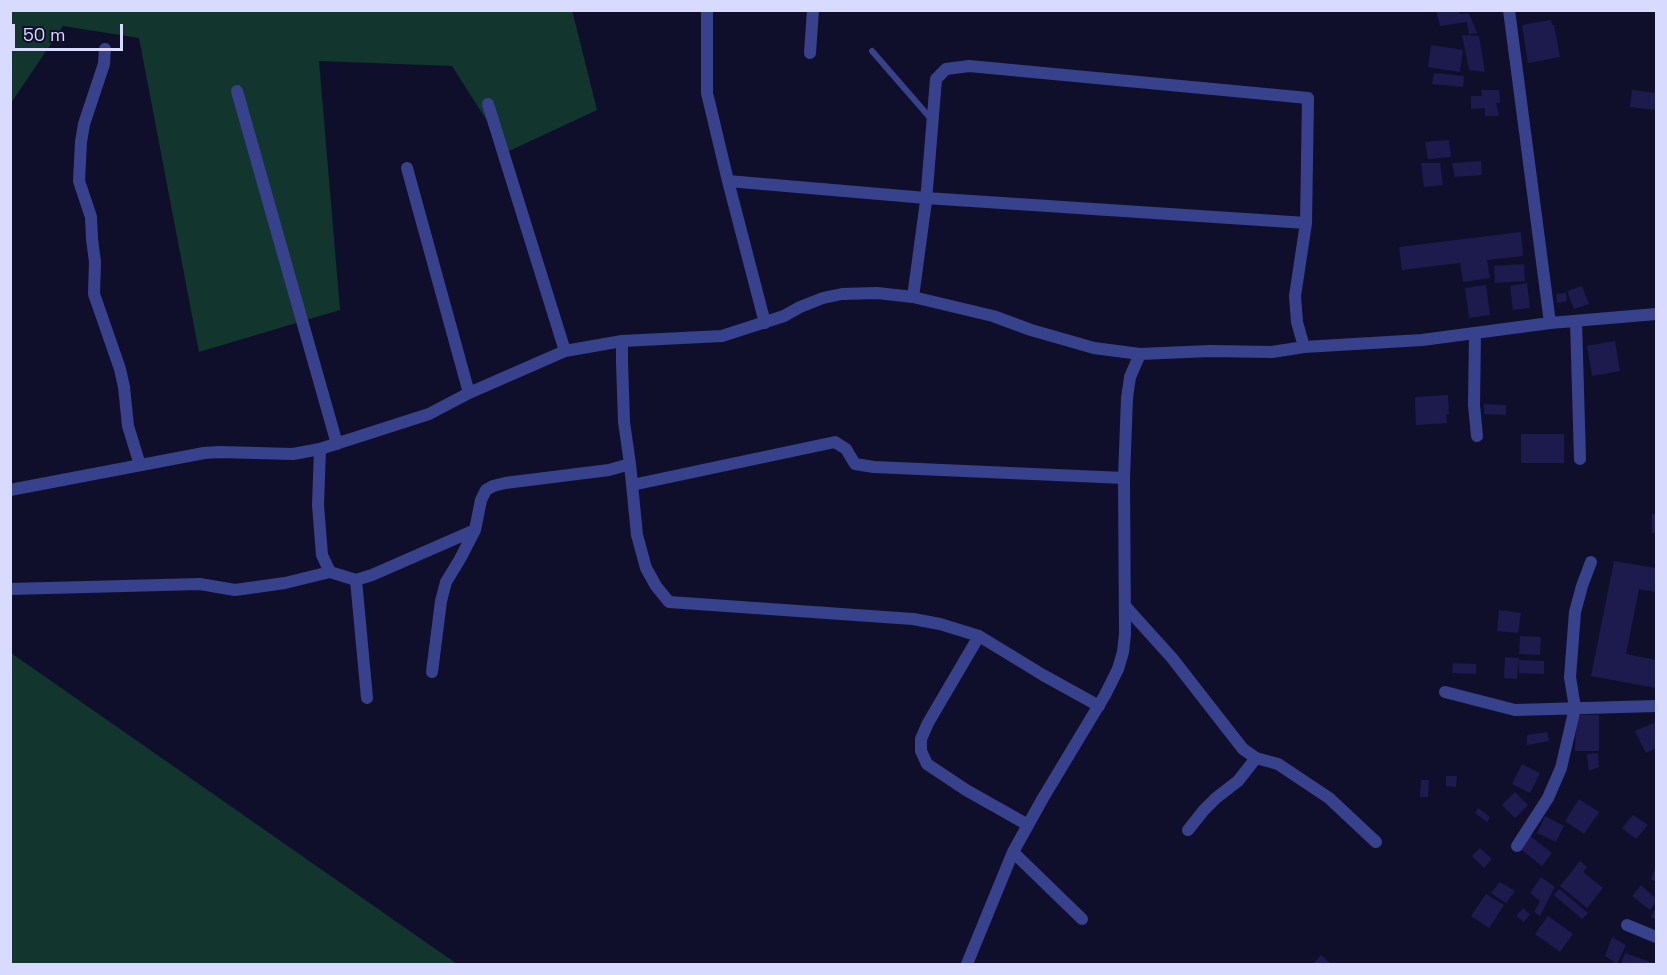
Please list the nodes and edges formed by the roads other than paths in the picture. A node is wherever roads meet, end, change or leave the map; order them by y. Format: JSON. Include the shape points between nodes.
{"nodes":[{"id":1,"x":707,"y":10,"type":"edge"},
{"id":2,"x":813,"y":10,"type":"edge"},
{"id":3,"x":1509,"y":10,"type":"edge"},
{"id":4,"x":105,"y":49,"type":"dead end"},
{"id":5,"x":872,"y":51,"type":"dead end"},
{"id":6,"x":810,"y":53,"type":"dead end"},
{"id":7,"x":237,"y":92,"type":"dead end"},
{"id":8,"x":488,"y":104,"type":"dead end"},
{"id":9,"x":933,"y":121,"type":"junction"},
{"id":10,"x":406,"y":168,"type":"dead end"},
{"id":11,"x":728,"y":181,"type":"junction"},
{"id":12,"x":926,"y":198,"type":"junction"},
{"id":13,"x":1306,"y":223,"type":"junction"},
{"id":14,"x":913,"y":297,"type":"junction"},
{"id":15,"x":1656,"y":314,"type":"edge"},
{"id":16,"x":1575,"y":321,"type":"junction"},
{"id":17,"x":765,"y":323,"type":"junction"},
{"id":18,"x":1550,"y":323,"type":"junction"},
{"id":19,"x":1475,"y":333,"type":"junction"},
{"id":20,"x":622,"y":341,"type":"junction"},
{"id":21,"x":1304,"y":347,"type":"junction"},
{"id":22,"x":565,"y":351,"type":"junction"},
{"id":23,"x":1140,"y":354,"type":"junction"},
{"id":24,"x":469,"y":393,"type":"junction"},
{"id":25,"x":1478,"y":436,"type":"dead end"},
{"id":26,"x":337,"y":444,"type":"junction"},
{"id":27,"x":320,"y":449,"type":"junction"},
{"id":28,"x":1580,"y":459,"type":"dead end"},
{"id":29,"x":140,"y":465,"type":"junction"},
{"id":30,"x":630,"y":465,"type":"junction"},
{"id":31,"x":1124,"y":478,"type":"junction"},
{"id":32,"x":632,"y":485,"type":"junction"},
{"id":33,"x":10,"y":490,"type":"edge"},
{"id":34,"x":476,"y":530,"type":"junction"},
{"id":35,"x":1591,"y":562,"type":"dead end"},
{"id":36,"x":330,"y":572,"type":"junction"},
{"id":37,"x":356,"y":580,"type":"junction"},
{"id":38,"x":10,"y":590,"type":"edge"},
{"id":39,"x":1126,"y":607,"type":"junction"},
{"id":40,"x":979,"y":636,"type":"junction"},
{"id":41,"x":432,"y":672,"type":"dead end"},
{"id":42,"x":1445,"y":692,"type":"dead end"},
{"id":43,"x":367,"y":698,"type":"dead end"},
{"id":44,"x":1099,"y":706,"type":"junction"},
{"id":45,"x":1656,"y":706,"type":"edge"},
{"id":46,"x":1575,"y":708,"type":"junction"},
{"id":47,"x":1257,"y":758,"type":"junction"},
{"id":48,"x":1028,"y":825,"type":"junction"},
{"id":49,"x":1188,"y":830,"type":"dead end"},
{"id":50,"x":1376,"y":842,"type":"dead end"},
{"id":51,"x":1517,"y":846,"type":"dead end"},
{"id":52,"x":1013,"y":852,"type":"junction"},
{"id":53,"x":1082,"y":919,"type":"dead end"},
{"id":54,"x":1627,"y":925,"type":"dead end"},
{"id":55,"x":1656,"y":937,"type":"edge"},
{"id":56,"x":967,"y":964,"type":"edge"}],
"edges":[{"from":1,"to":11,"type":"street","via":[[708,93]]},
{"from":2,"to":6,"type":"street"},
{"from":3,"to":18,"type":"street"},
{"from":4,"to":29,"type":"street","via":[[82,133],[79,181],[91,217],[94,294],[120,369],[128,426]]},
{"from":5,"to":9,"type":"lane"},
{"from":7,"to":26,"type":"street"},
{"from":8,"to":22,"type":"street"},
{"from":9,"to":12,"type":"street"},
{"from":9,"to":13,"type":"street","via":[[936,79],[946,69],[969,66],[1308,98]]},
{"from":10,"to":24,"type":"street"},
{"from":11,"to":12,"type":"street"},
{"from":11,"to":17,"type":"street"},
{"from":12,"to":13,"type":"street"},
{"from":12,"to":14,"type":"street"},
{"from":13,"to":21,"type":"street","via":[[1295,296]]},
{"from":14,"to":17,"type":"street","via":[[842,294]]},
{"from":14,"to":23,"type":"street","via":[[993,316],[1094,348]]},
{"from":15,"to":16,"type":"street"},
{"from":16,"to":18,"type":"street"},
{"from":16,"to":28,"type":"street"},
{"from":17,"to":20,"type":"street","via":[[722,336]]},
{"from":18,"to":19,"type":"street"},
{"from":19,"to":21,"type":"street"},
{"from":19,"to":25,"type":"street","via":[[1474,405]]},
{"from":20,"to":22,"type":"street"},
{"from":20,"to":30,"type":"street","via":[[624,422]]},
{"from":21,"to":23,"type":"street","via":[[1272,352]]},
{"from":22,"to":24,"type":"street"},
{"from":23,"to":31,"type":"street","via":[[1130,377],[1127,399]]},
{"from":24,"to":26,"type":"street","via":[[429,414]]},
{"from":26,"to":27,"type":"street"},
{"from":27,"to":29,"type":"street","via":[[293,454],[219,452]]},
{"from":27,"to":36,"type":"street","via":[[318,505],[322,555]]},
{"from":29,"to":33,"type":"street"},
{"from":30,"to":32,"type":"street"},
{"from":30,"to":34,"type":"street","via":[[493,486],[481,500]]},
{"from":31,"to":32,"type":"street","via":[[874,467],[855,464],[836,442]]},
{"from":31,"to":39,"type":"street"},
{"from":32,"to":40,"type":"street","via":[[646,568],[669,602],[913,619]]},
{"from":34,"to":37,"type":"street"},
{"from":34,"to":41,"type":"street","via":[[446,582]]},
{"from":35,"to":46,"type":"street","via":[[1575,612],[1570,677]]},
{"from":36,"to":37,"type":"street"},
{"from":36,"to":38,"type":"street","via":[[235,590],[200,584]]},
{"from":37,"to":43,"type":"street"},
{"from":39,"to":44,"type":"street","via":[[1123,652]]},
{"from":39,"to":47,"type":"street","via":[[1172,658],[1243,749]]},
{"from":40,"to":44,"type":"street"},
{"from":40,"to":48,"type":"street","via":[[928,723],[921,751],[927,764]]},
{"from":42,"to":46,"type":"street","via":[[1515,710]]},
{"from":44,"to":48,"type":"street"},
{"from":45,"to":46,"type":"street"},
{"from":46,"to":51,"type":"street","via":[[1557,778]]},
{"from":47,"to":49,"type":"street"},
{"from":47,"to":50,"type":"street","via":[[1278,764],[1329,798]]},
{"from":48,"to":52,"type":"street"},
{"from":52,"to":53,"type":"street"},
{"from":52,"to":56,"type":"street"},
{"from":54,"to":55,"type":"street"}]}
